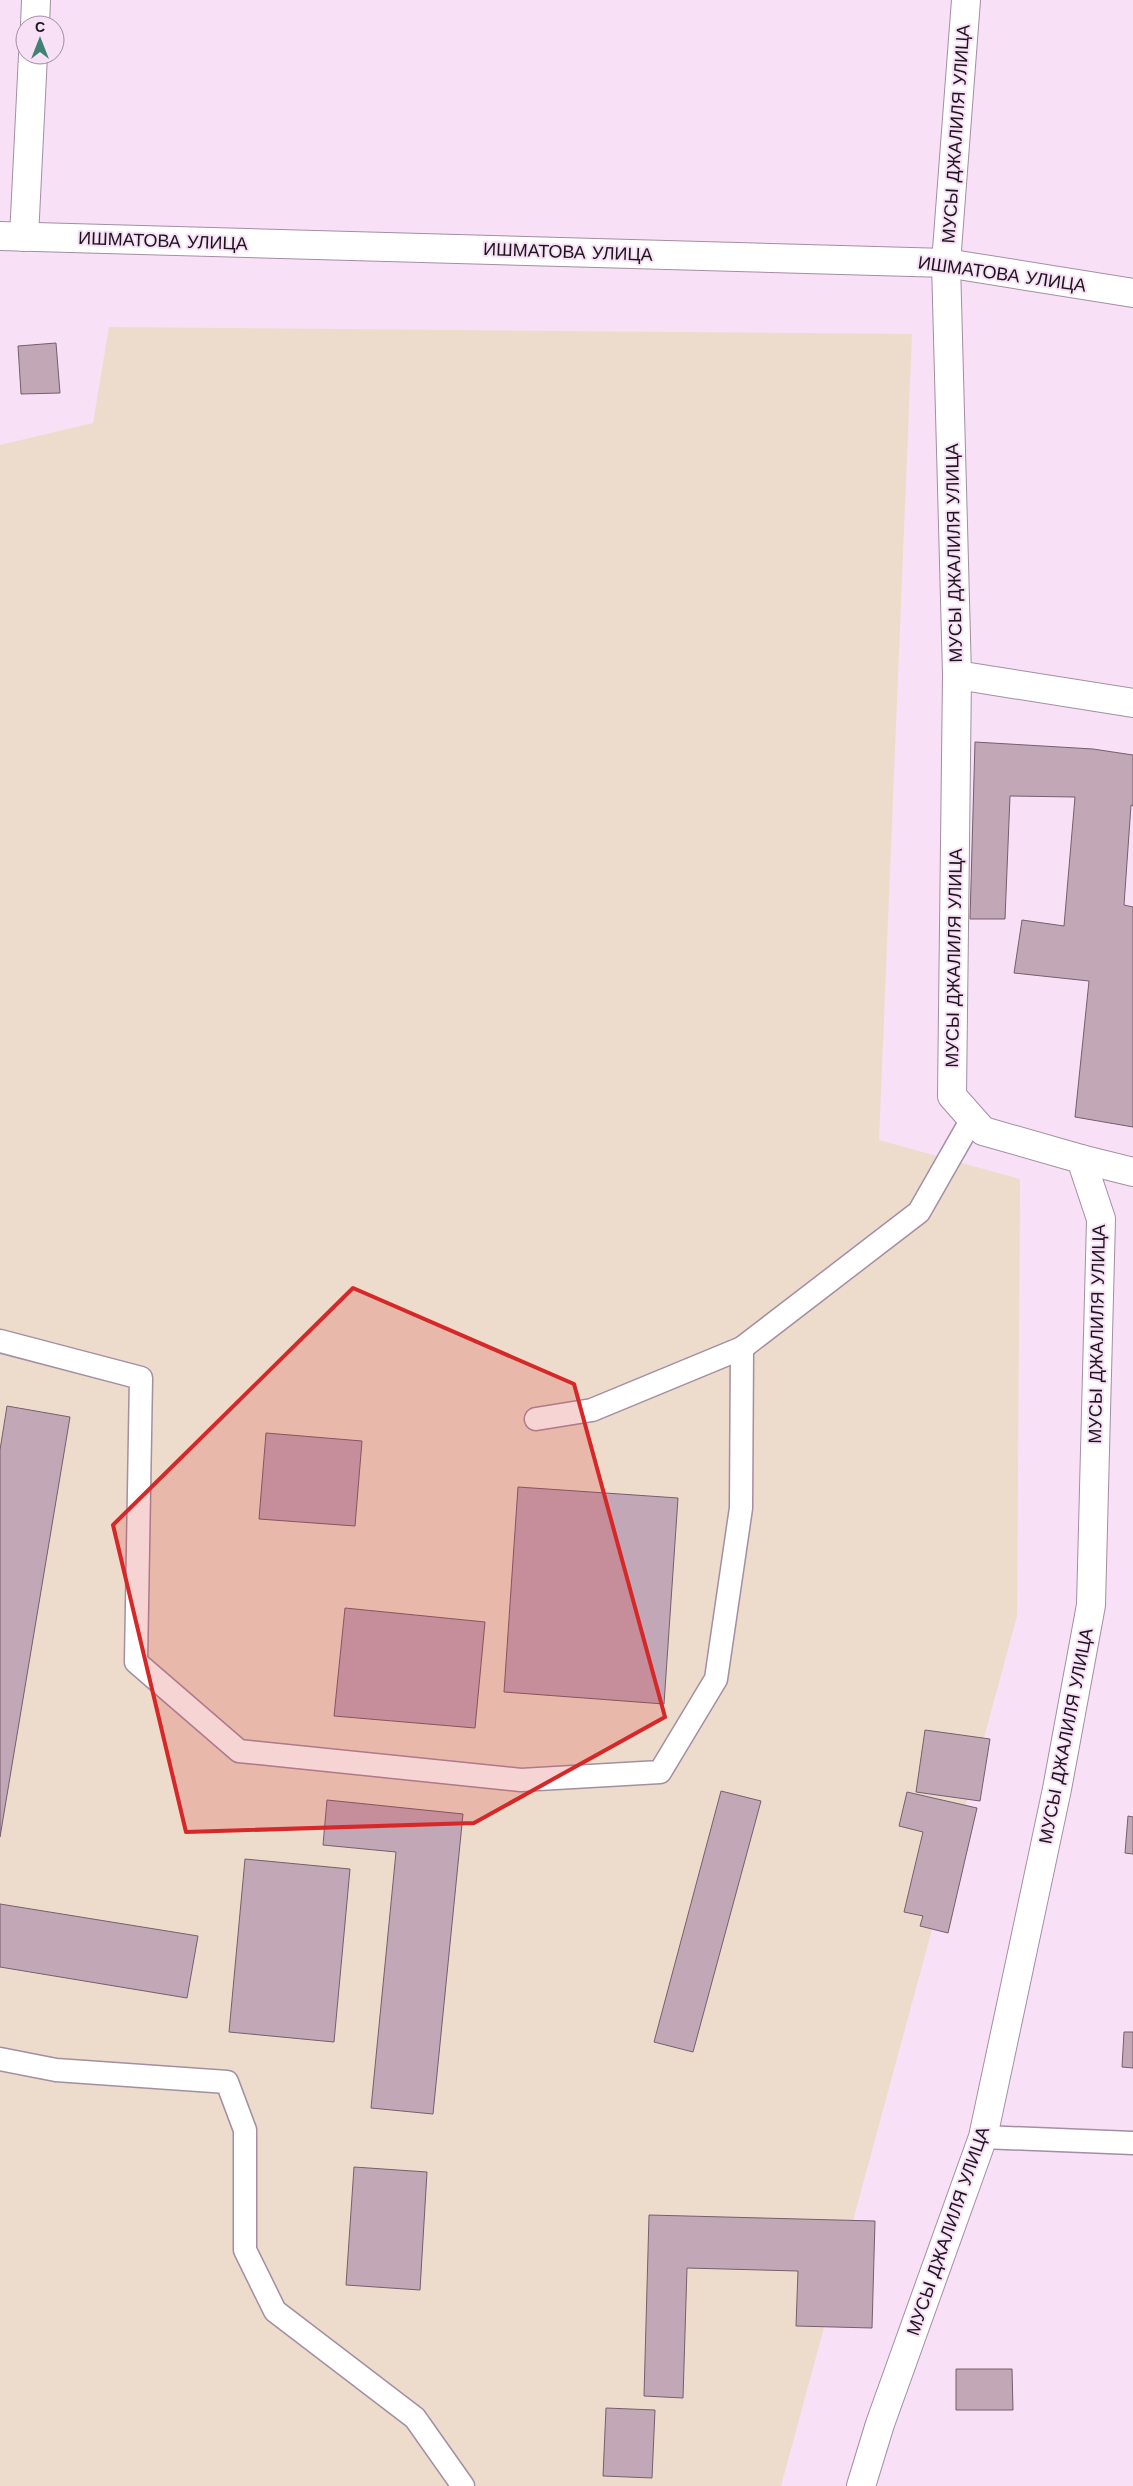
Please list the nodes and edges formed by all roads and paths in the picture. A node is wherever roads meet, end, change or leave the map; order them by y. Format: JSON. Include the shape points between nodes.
{"nodes":[{"id":1,"x":36,"y":0,"type":"edge"},
{"id":2,"x":966,"y":0,"type":"edge"},
{"id":3,"x":35,"y":15,"type":"edge"},
{"id":4,"x":32,"y":65,"type":"edge"},
{"id":5,"x":12,"y":236,"type":"edge"},
{"id":6,"x":946,"y":263,"type":"junction"},
{"id":7,"x":1133,"y":293,"type":"edge"},
{"id":8,"x":957,"y":675,"type":"junction"},
{"id":9,"x":1133,"y":703,"type":"edge"},
{"id":10,"x":972,"y":1119,"type":"junction"},
{"id":11,"x":1081,"y":1158,"type":"junction"},
{"id":12,"x":1133,"y":1172,"type":"edge"},
{"id":13,"x":0,"y":1341,"type":"edge"},
{"id":14,"x":742,"y":1348,"type":"junction"},
{"id":15,"x":536,"y":1419,"type":"dead end"},
{"id":16,"x":0,"y":2059,"type":"edge"},
{"id":17,"x":983,"y":2137,"type":"junction"},
{"id":18,"x":1133,"y":2143,"type":"edge"},
{"id":19,"x":463,"y":2486,"type":"edge"},
{"id":20,"x":861,"y":2486,"type":"edge"}],
"edges":[{"from":1,"to":3,"type":"street"},
{"from":2,"to":6,"type":"street","name":"МУСЫ ДЖАЛИЛЯ УЛИЦА"},
{"from":4,"to":5,"type":"street"},
{"from":5,"to":6,"type":"street","name":"ИШМАТОВА УЛИЦА"},
{"from":6,"to":7,"type":"street","name":"ИШМАТОВА УЛИЦА"},
{"from":6,"to":8,"type":"street","name":"МУСЫ ДЖАЛИЛЯ УЛИЦА"},
{"from":8,"to":9,"type":"street"},
{"from":8,"to":10,"type":"street","name":"МУСЫ ДЖАЛИЛЯ УЛИЦА","via":[[952,1096]]},
{"from":10,"to":11,"type":"street","name":"МУСЫ ДЖАЛИЛЯ УЛИЦА","via":[[983,1131]]},
{"from":10,"to":14,"type":"lane","via":[[919,1212]]},
{"from":11,"to":12,"type":"street"},
{"from":11,"to":17,"type":"street","name":"МУСЫ ДЖАЛИЛЯ УЛИЦА","via":[[1101,1219],[1091,1605],[1057,1789]]},
{"from":13,"to":14,"type":"lane","via":[[141,1378],[136,1662],[239,1751],[521,1780],[660,1772],[716,1679],[741,1508]]},
{"from":14,"to":15,"type":"lane","via":[[592,1410]]},
{"from":16,"to":19,"type":"lane","via":[[56,2070],[227,2082],[245,2130],[245,2250],[276,2311],[415,2418]]},
{"from":17,"to":18,"type":"lane"},
{"from":17,"to":20,"type":"street","name":"МУСЫ ДЖАЛИЛЯ УЛИЦА","via":[[880,2424]]}]}
